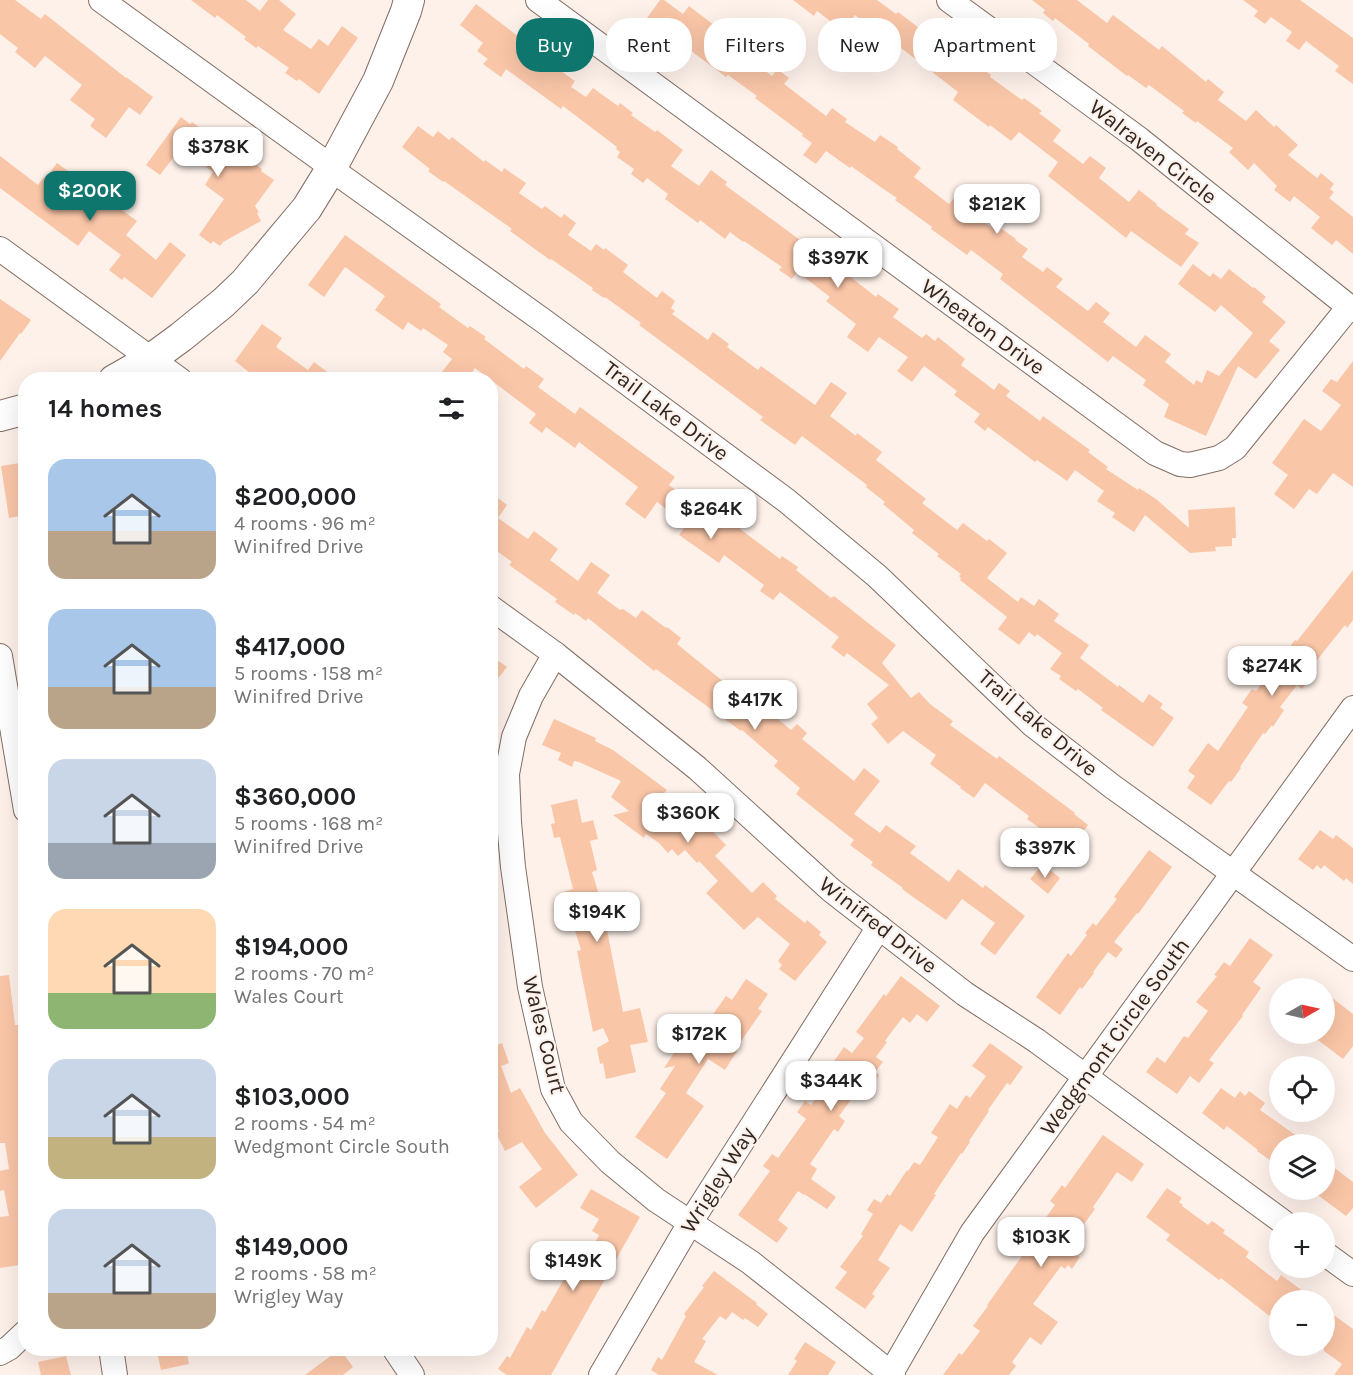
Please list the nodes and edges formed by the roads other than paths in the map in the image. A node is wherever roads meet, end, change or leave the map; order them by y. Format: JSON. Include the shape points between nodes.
{"nodes":[{"id":1,"x":101,"y":0,"type":"edge"},
{"id":2,"x":409,"y":0,"type":"edge"},
{"id":3,"x":538,"y":0,"type":"edge"},
{"id":4,"x":949,"y":0,"type":"edge"},
{"id":5,"x":331,"y":169,"type":"junction"},
{"id":6,"x":0,"y":249,"type":"edge"},
{"id":7,"x":1351,"y":309,"type":"edge"},
{"id":8,"x":151,"y":358,"type":"junction"},
{"id":9,"x":127,"y":372,"type":"edge"},
{"id":10,"x":169,"y":372,"type":"edge"},
{"id":11,"x":18,"y":411,"type":"edge"},
{"id":12,"x":0,"y":416,"type":"edge"},
{"id":13,"x":498,"y":613,"type":"edge"},
{"id":14,"x":555,"y":654,"type":"junction"},
{"id":15,"x":0,"y":656,"type":"edge"},
{"id":16,"x":1353,"y":708,"type":"edge"},
{"id":17,"x":18,"y":763,"type":"edge"},
{"id":18,"x":1233,"y":873,"type":"junction"},
{"id":19,"x":879,"y":927,"type":"junction"},
{"id":20,"x":1353,"y":959,"type":"edge"},
{"id":21,"x":1086,"y":1077,"type":"junction"},
{"id":22,"x":1269,"y":1212,"type":"edge"},
{"id":23,"x":690,"y":1223,"type":"junction"},
{"id":24,"x":1335,"y":1261,"type":"edge"},
{"id":25,"x":1353,"y":1274,"type":"edge"},
{"id":26,"x":18,"y":1340,"type":"edge"},
{"id":27,"x":0,"y":1353,"type":"edge"},
{"id":28,"x":112,"y":1356,"type":"edge"},
{"id":29,"x":399,"y":1356,"type":"edge"},
{"id":30,"x":892,"y":1374,"type":"edge"},
{"id":31,"x":115,"y":1375,"type":"edge"},
{"id":32,"x":412,"y":1375,"type":"edge"},
{"id":33,"x":601,"y":1375,"type":"edge"}],
"edges":[{"from":1,"to":5,"type":"street","name":"Trail Lake Drive"},
{"from":2,"to":5,"type":"main road","via":[[378,81]]},
{"from":3,"to":7,"type":"street","name":"Wheaton Drive","via":[[1155,453],[1180,464],[1219,458],[1235,447]]},
{"from":4,"to":7,"type":"street","name":"Walraven Circle","via":[[1139,139]]},
{"from":5,"to":8,"type":"main road","via":[[307,208],[245,282]]},
{"from":5,"to":18,"type":"street","name":"Trail Lake Drive","via":[[545,321],[787,501],[877,576],[1033,725]]},
{"from":6,"to":8,"type":"street"},
{"from":8,"to":9,"type":"main road"},
{"from":8,"to":10,"type":"street"},
{"from":11,"to":12,"type":"main road"},
{"from":13,"to":14,"type":"street","name":"Winifred Drive"},
{"from":14,"to":19,"type":"street","name":"Winifred Drive","via":[[697,768],[831,890]]},
{"from":14,"to":23,"type":"street","name":"Wales Court","via":[[514,737],[507,774],[513,867],[530,987],[553,1089],[571,1122],[610,1162]]},
{"from":15,"to":17,"type":"street"},
{"from":16,"to":18,"type":"street","name":"Wedgmont Circle South"},
{"from":18,"to":20,"type":"street","name":"Trail Lake Drive"},
{"from":18,"to":21,"type":"street","name":"Wedgmont Circle South"},
{"from":19,"to":21,"type":"street","name":"Winifred Drive","via":[[965,994]]},
{"from":19,"to":23,"type":"street","name":"Wrigley Way"},
{"from":21,"to":22,"type":"street","name":"Winifred Drive"},
{"from":21,"to":30,"type":"street","name":"Wedgmont Circle South","via":[[972,1233]]},
{"from":23,"to":30,"type":"street","name":"Wales Court","via":[[750,1262]]},
{"from":23,"to":33,"type":"street","name":"Wrigley Way"},
{"from":24,"to":25,"type":"street"},
{"from":26,"to":27,"type":"street"},
{"from":28,"to":31,"type":"street"},
{"from":29,"to":32,"type":"street"}]}
